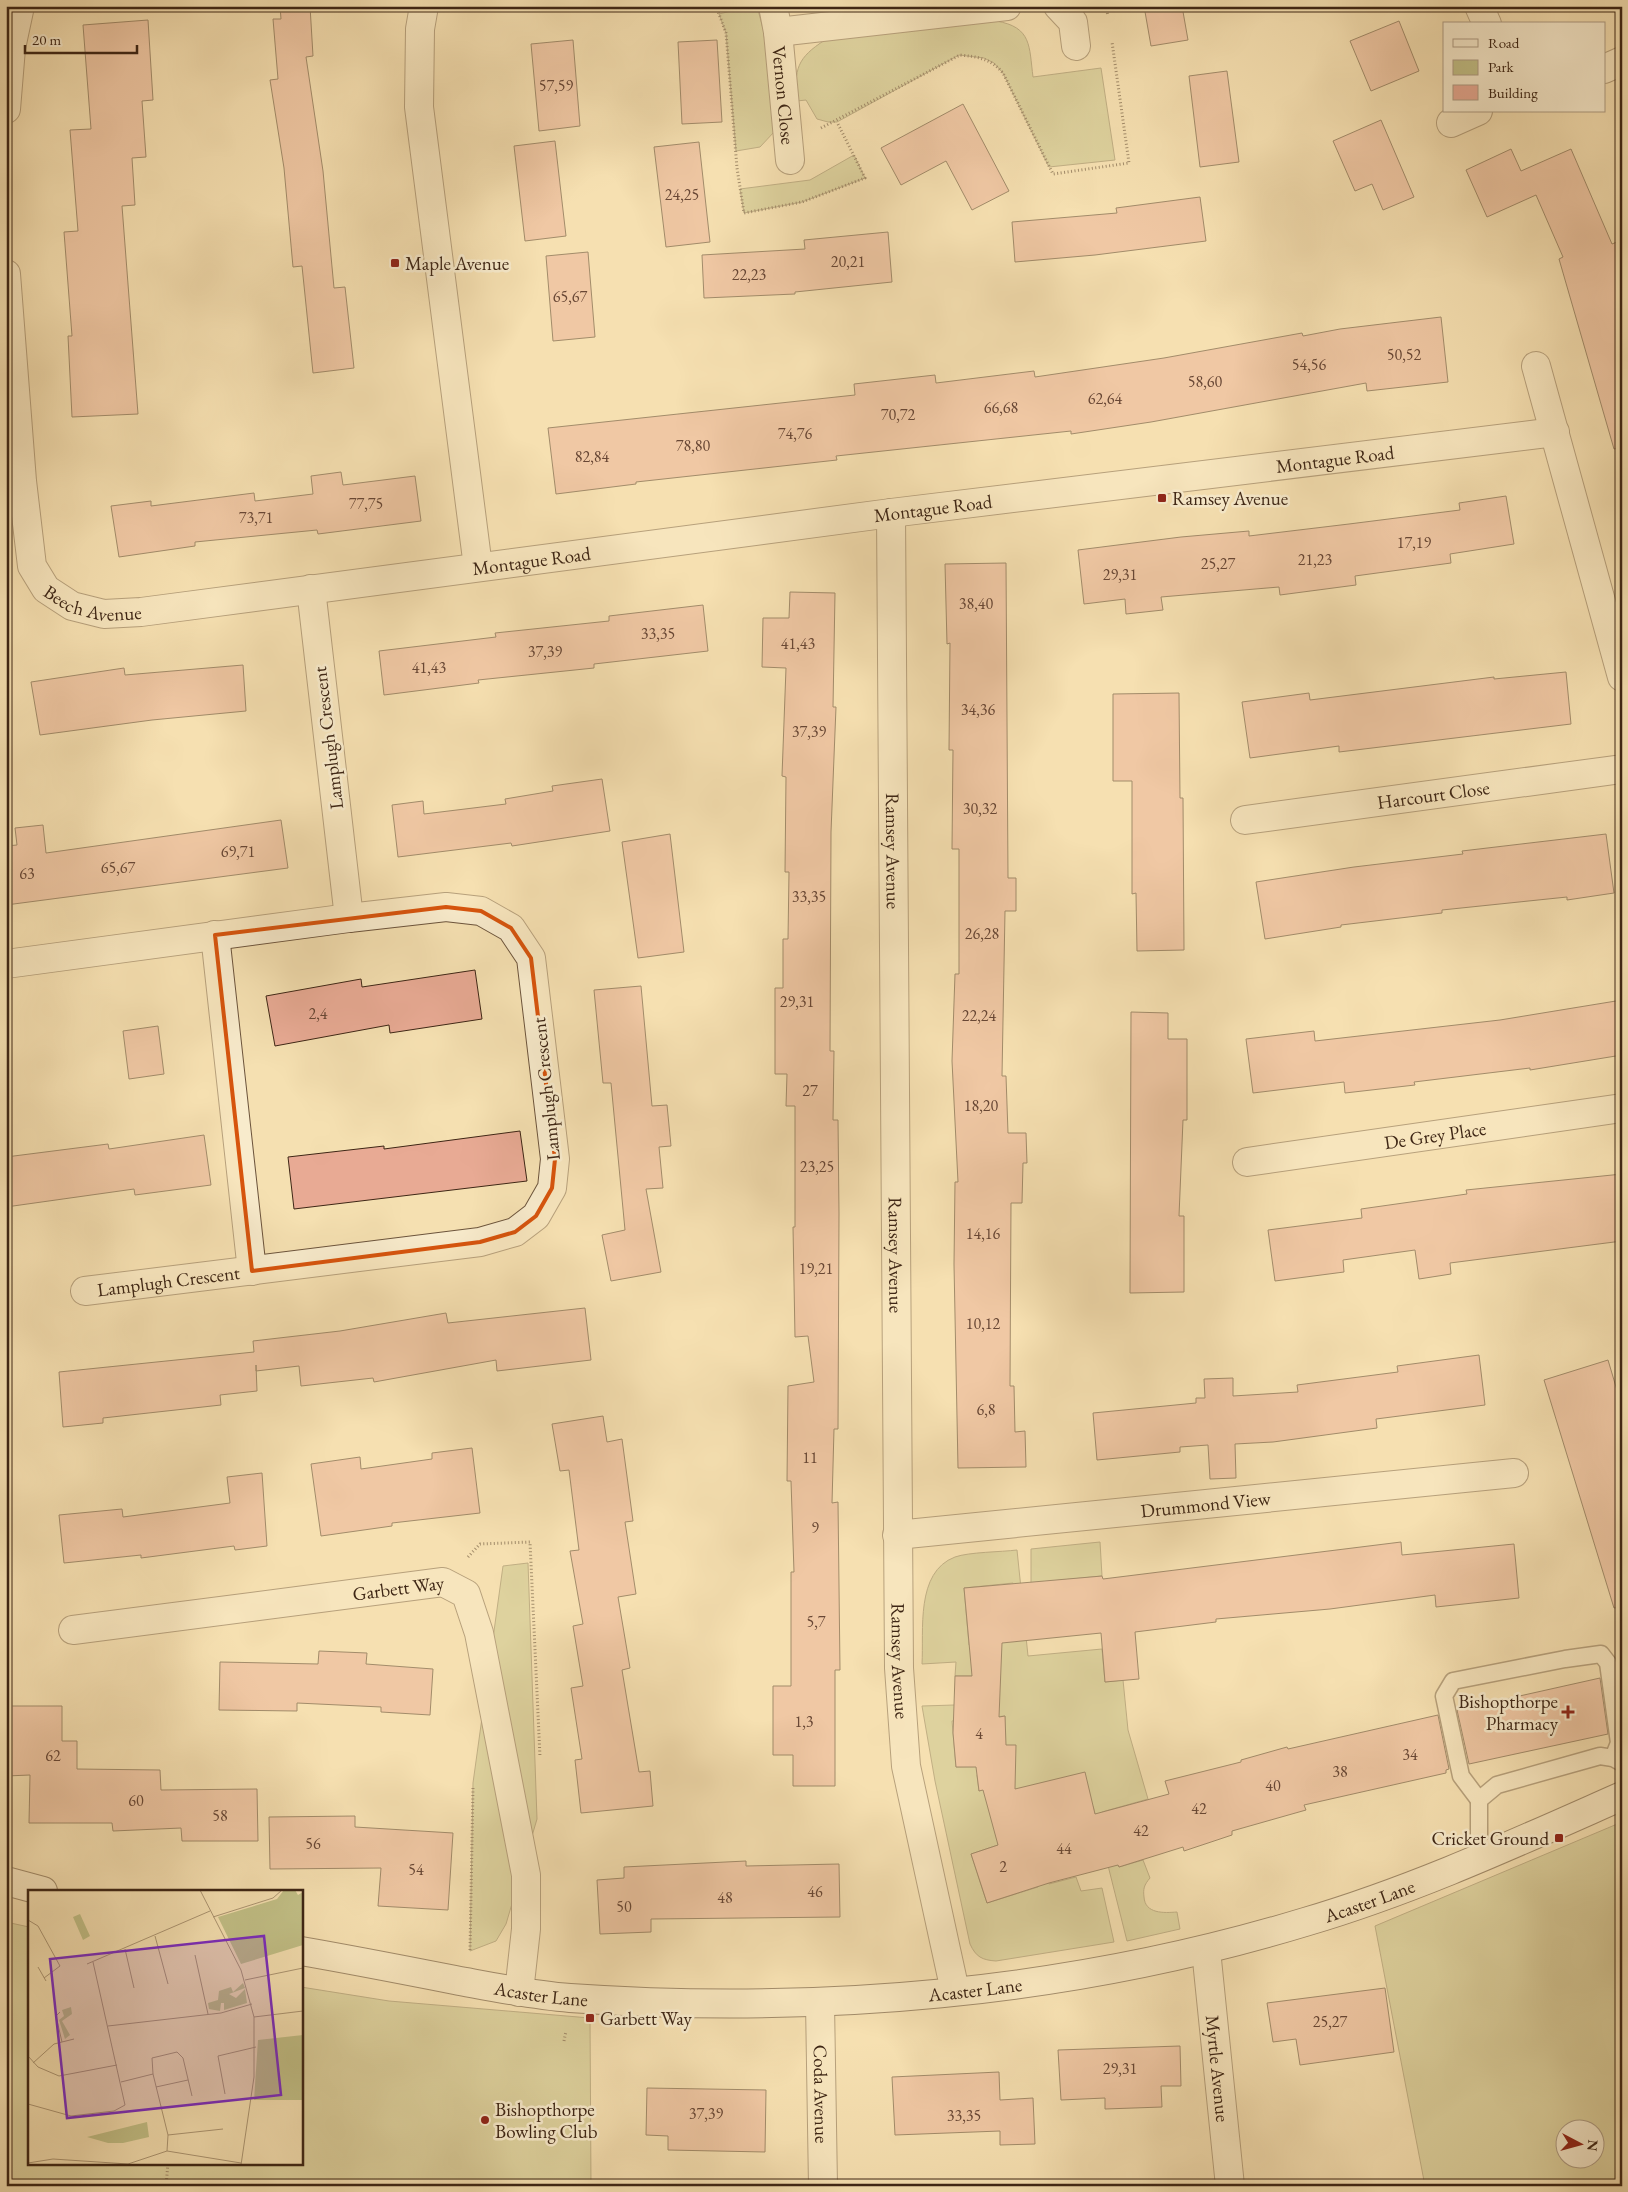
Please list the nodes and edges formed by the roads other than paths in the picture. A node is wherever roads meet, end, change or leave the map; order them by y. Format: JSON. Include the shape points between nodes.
{"nodes":[{"id":1,"x":20,"y":6,"type":"edge"},
{"id":2,"x":424,"y":6,"type":"edge"},
{"id":3,"x":1007,"y":6,"type":"edge"},
{"id":4,"x":1058,"y":6,"type":"edge"},
{"id":5,"x":1479,"y":6,"type":"edge"},
{"id":6,"x":776,"y":19,"type":"edge"},
{"id":7,"x":1486,"y":22,"type":"edge"},
{"id":8,"x":1076,"y":46,"type":"dead end"},
{"id":9,"x":1622,"y":61,"type":"edge"},
{"id":10,"x":1606,"y":68,"type":"edge"},
{"id":11,"x":6,"y":109,"type":"edge"},
{"id":12,"x":1476,"y":112,"type":"edge"},
{"id":13,"x":1451,"y":123,"type":"dead end"},
{"id":14,"x":789,"y":152,"type":"road end"},
{"id":15,"x":6,"y":274,"type":"edge"},
{"id":16,"x":1536,"y":366,"type":"dead end"},
{"id":17,"x":1555,"y":432,"type":"junction"},
{"id":18,"x":891,"y":513,"type":"junction"},
{"id":19,"x":478,"y":567,"type":"junction"},
{"id":20,"x":311,"y":588,"type":"junction"},
{"id":21,"x":1622,"y":677,"type":"edge"},
{"id":22,"x":1622,"y":769,"type":"edge"},
{"id":23,"x":1244,"y":820,"type":"dead end"},
{"id":24,"x":349,"y":918,"type":"junction"},
{"id":25,"x":216,"y":935,"type":"junction"},
{"id":26,"x":6,"y":964,"type":"edge"},
{"id":27,"x":1622,"y":1108,"type":"edge"},
{"id":28,"x":1247,"y":1162,"type":"dead end"},
{"id":29,"x":252,"y":1271,"type":"junction"},
{"id":30,"x":85,"y":1290,"type":"dead end"},
{"id":31,"x":1514,"y":1473,"type":"dead end"},
{"id":32,"x":897,"y":1535,"type":"junction"},
{"id":33,"x":74,"y":1630,"type":"dead end"},
{"id":34,"x":1618,"y":1761,"type":"edge"},
{"id":35,"x":1622,"y":1796,"type":"edge"},
{"id":36,"x":1479,"y":1800,"type":"junction"},
{"id":37,"x":1479,"y":1859,"type":"junction"},
{"id":38,"x":6,"y":1881,"type":"edge"},
{"id":39,"x":39,"y":1890,"type":"edge"},
{"id":40,"x":1206,"y":1950,"type":"junction"},
{"id":41,"x":302,"y":1951,"type":"edge"},
{"id":42,"x":955,"y":1991,"type":"junction"},
{"id":43,"x":518,"y":1992,"type":"junction"},
{"id":44,"x":820,"y":2002,"type":"junction"},
{"id":45,"x":824,"y":2186,"type":"edge"},
{"id":46,"x":1230,"y":2186,"type":"edge"}],
"edges":[{"from":1,"to":11,"type":"street","via":[[11,48]]},
{"from":2,"to":19,"type":"street","via":[[420,29],[419,107]]},
{"from":3,"to":6,"type":"street","name":"Vernon Close"},
{"from":4,"to":8,"type":"street","via":[[1073,22]]},
{"from":5,"to":7,"type":"street"},
{"from":6,"to":14,"type":"street","name":"Vernon Close"},
{"from":9,"to":10,"type":"street"},
{"from":12,"to":13,"type":"street"},
{"from":15,"to":20,"type":"street","name":"Beech Avenue","via":[[32,566],[46,589],[72,606],[104,614],[141,612]]},
{"from":16,"to":17,"type":"street"},
{"from":17,"to":18,"type":"street","name":"Montague Road"},
{"from":17,"to":21,"type":"street"},
{"from":18,"to":19,"type":"street","name":"Montague Road"},
{"from":18,"to":32,"type":"street","name":"Ramsey Avenue"},
{"from":19,"to":20,"type":"street","name":"Montague Road"},
{"from":20,"to":24,"type":"street","name":"Lamplugh Crescent"},
{"from":22,"to":23,"type":"street","name":"Harcourt Close"},
{"from":24,"to":25,"type":"street","name":"Lamplugh Crescent"},
{"from":24,"to":29,"type":"street","name":"Lamplugh Crescent","via":[[446,907],[481,911],[511,928],[531,958],[555,1159],[552,1188],[536,1216],[515,1232],[480,1242]]},
{"from":25,"to":26,"type":"street","name":"Lamplugh Crescent"},
{"from":25,"to":29,"type":"street","name":"Lamplugh Crescent"},
{"from":27,"to":28,"type":"street","name":"De Grey Place"},
{"from":29,"to":30,"type":"street","name":"Lamplugh Crescent"},
{"from":31,"to":32,"type":"street","name":"Drummond View"},
{"from":32,"to":42,"type":"street","name":"Ramsey Avenue","via":[[899,1668],[906,1766]]},
{"from":33,"to":43,"type":"street","name":"Garbett Way","via":[[443,1582],[466,1594],[479,1633],[526,1876],[526,1929]]},
{"from":34,"to":36,"type":"lane","via":[[1600,1756],[1497,1785]]},
{"from":34,"to":36,"type":"lane","via":[[1619,1742],[1608,1663],[1601,1654],[1454,1682],[1444,1696],[1461,1776]]},
{"from":35,"to":37,"type":"street","name":"Acaster Lane"},
{"from":36,"to":37,"type":"lane"},
{"from":37,"to":40,"type":"street","name":"Acaster Lane","via":[[1307,1922]]},
{"from":38,"to":39,"type":"street"},
{"from":40,"to":42,"type":"street","name":"Acaster Lane","via":[[1042,1982]]},
{"from":40,"to":46,"type":"street","name":"Myrtle Avenue"},
{"from":41,"to":43,"type":"street","name":"Acaster Lane"},
{"from":42,"to":44,"type":"street","name":"Acaster Lane"},
{"from":43,"to":44,"type":"street","name":"Acaster Lane","via":[[568,1998],[685,2002]]},
{"from":44,"to":45,"type":"street","name":"Coda Avenue"}]}
